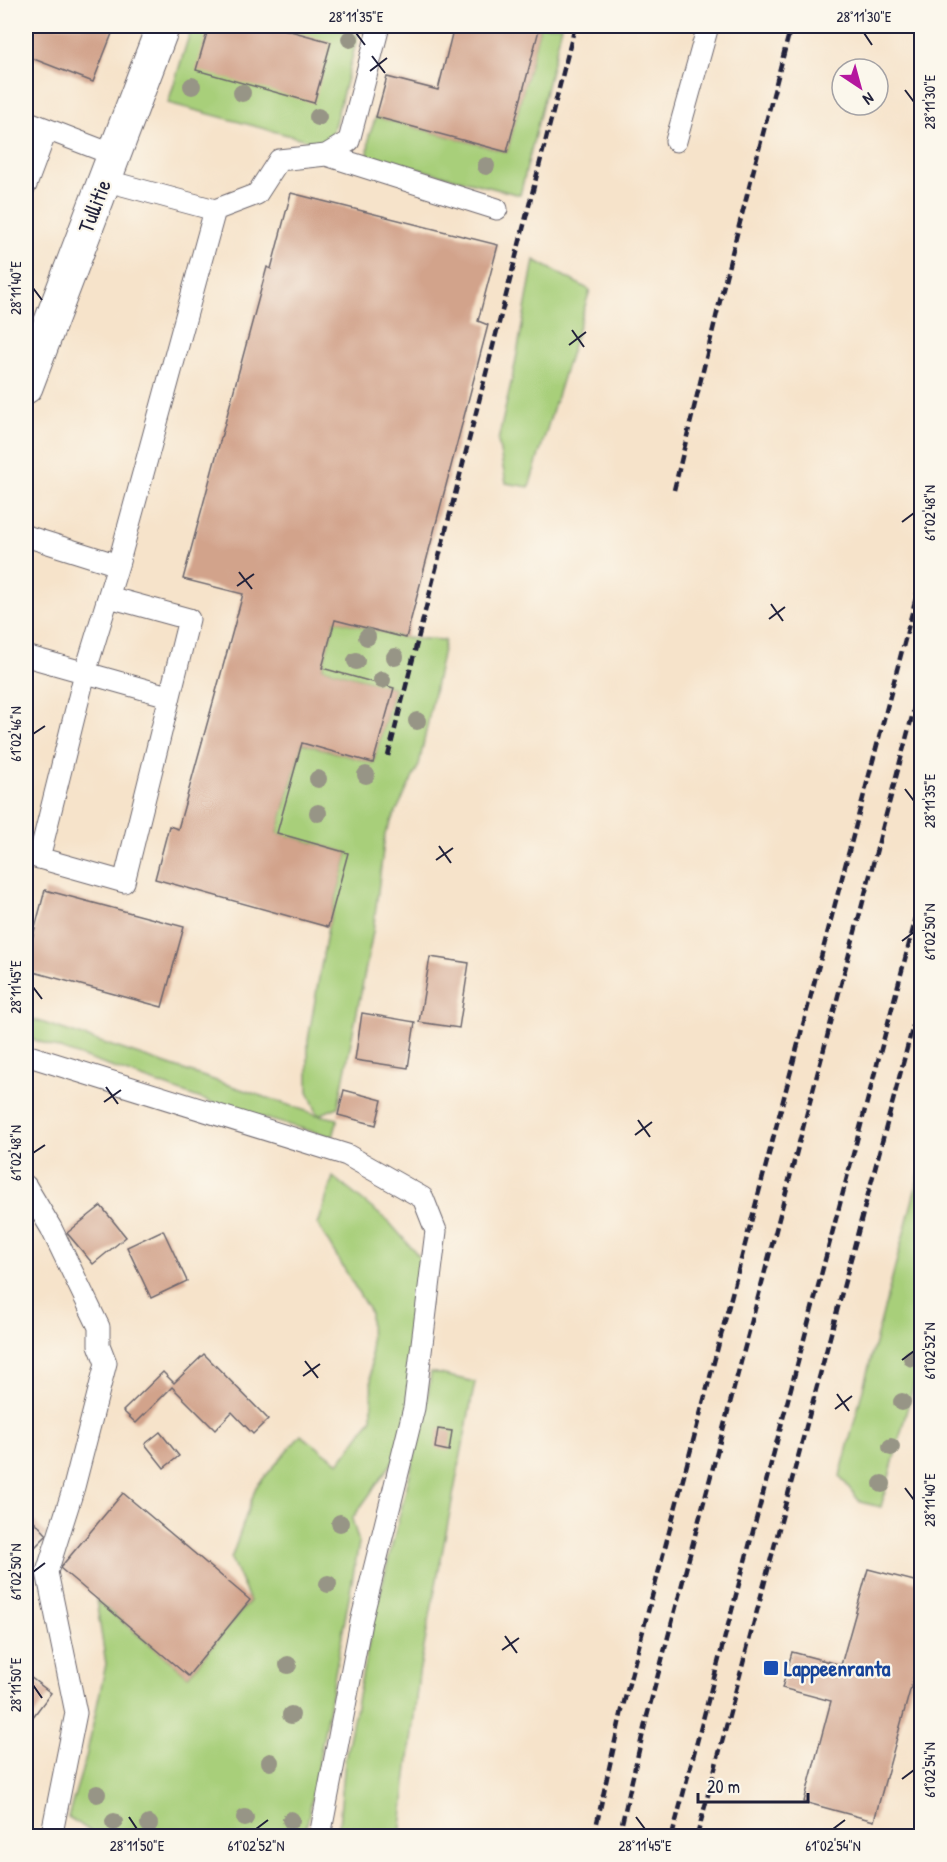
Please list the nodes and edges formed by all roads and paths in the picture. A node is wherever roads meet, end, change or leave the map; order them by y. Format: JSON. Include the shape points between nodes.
{"nodes":[{"id":1,"x":163,"y":26,"type":"edge"},
{"id":2,"x":379,"y":26,"type":"edge"},
{"id":3,"x":708,"y":26,"type":"edge"},
{"id":4,"x":26,"y":121,"type":"edge"},
{"id":5,"x":47,"y":129,"type":"junction"},
{"id":6,"x":676,"y":141,"type":"dead end"},
{"id":7,"x":326,"y":155,"type":"junction"},
{"id":8,"x":109,"y":167,"type":"junction"},
{"id":9,"x":26,"y":185,"type":"edge"},
{"id":10,"x":497,"y":209,"type":"dead end"},
{"id":11,"x":215,"y":210,"type":"junction"},
{"id":12,"x":26,"y":381,"type":"edge"},
{"id":13,"x":26,"y":536,"type":"edge"},
{"id":14,"x":118,"y":565,"type":"junction"},
{"id":15,"x":109,"y":597,"type":"junction"},
{"id":16,"x":26,"y":656,"type":"edge"},
{"id":17,"x":85,"y":673,"type":"junction"},
{"id":18,"x":168,"y":696,"type":"junction"},
{"id":19,"x":30,"y":860,"type":"edge"},
{"id":20,"x":26,"y":1055,"type":"edge"},
{"id":21,"x":26,"y":1185,"type":"edge"},
{"id":22,"x":50,"y":1835,"type":"edge"},
{"id":23,"x":320,"y":1836,"type":"edge"}],
"edges":[{"from":1,"to":8,"type":"street","name":"Tullitie"},
{"from":2,"to":7,"type":"lane","via":[[349,141]]},
{"from":3,"to":6,"type":"lane"},
{"from":4,"to":5,"type":"lane"},
{"from":5,"to":8,"type":"lane"},
{"from":5,"to":9,"type":"lane"},
{"from":7,"to":10,"type":"lane"},
{"from":7,"to":11,"type":"lane","via":[[279,160],[257,194]]},
{"from":8,"to":11,"type":"lane"},
{"from":8,"to":12,"type":"street","name":"Tullitie"},
{"from":11,"to":14,"type":"lane"},
{"from":13,"to":14,"type":"lane"},
{"from":14,"to":15,"type":"lane"},
{"from":15,"to":17,"type":"lane"},
{"from":15,"to":18,"type":"lane","via":[[189,619]]},
{"from":16,"to":17,"type":"lane"},
{"from":17,"to":18,"type":"lane"},
{"from":17,"to":19,"type":"lane"},
{"from":18,"to":19,"type":"lane","via":[[124,882]]},
{"from":20,"to":23,"type":"lane","via":[[347,1155],[423,1198],[436,1231],[414,1408],[361,1622]]},
{"from":21,"to":22,"type":"lane","via":[[99,1328],[99,1345],[106,1364],[47,1572],[76,1713]]}]}
